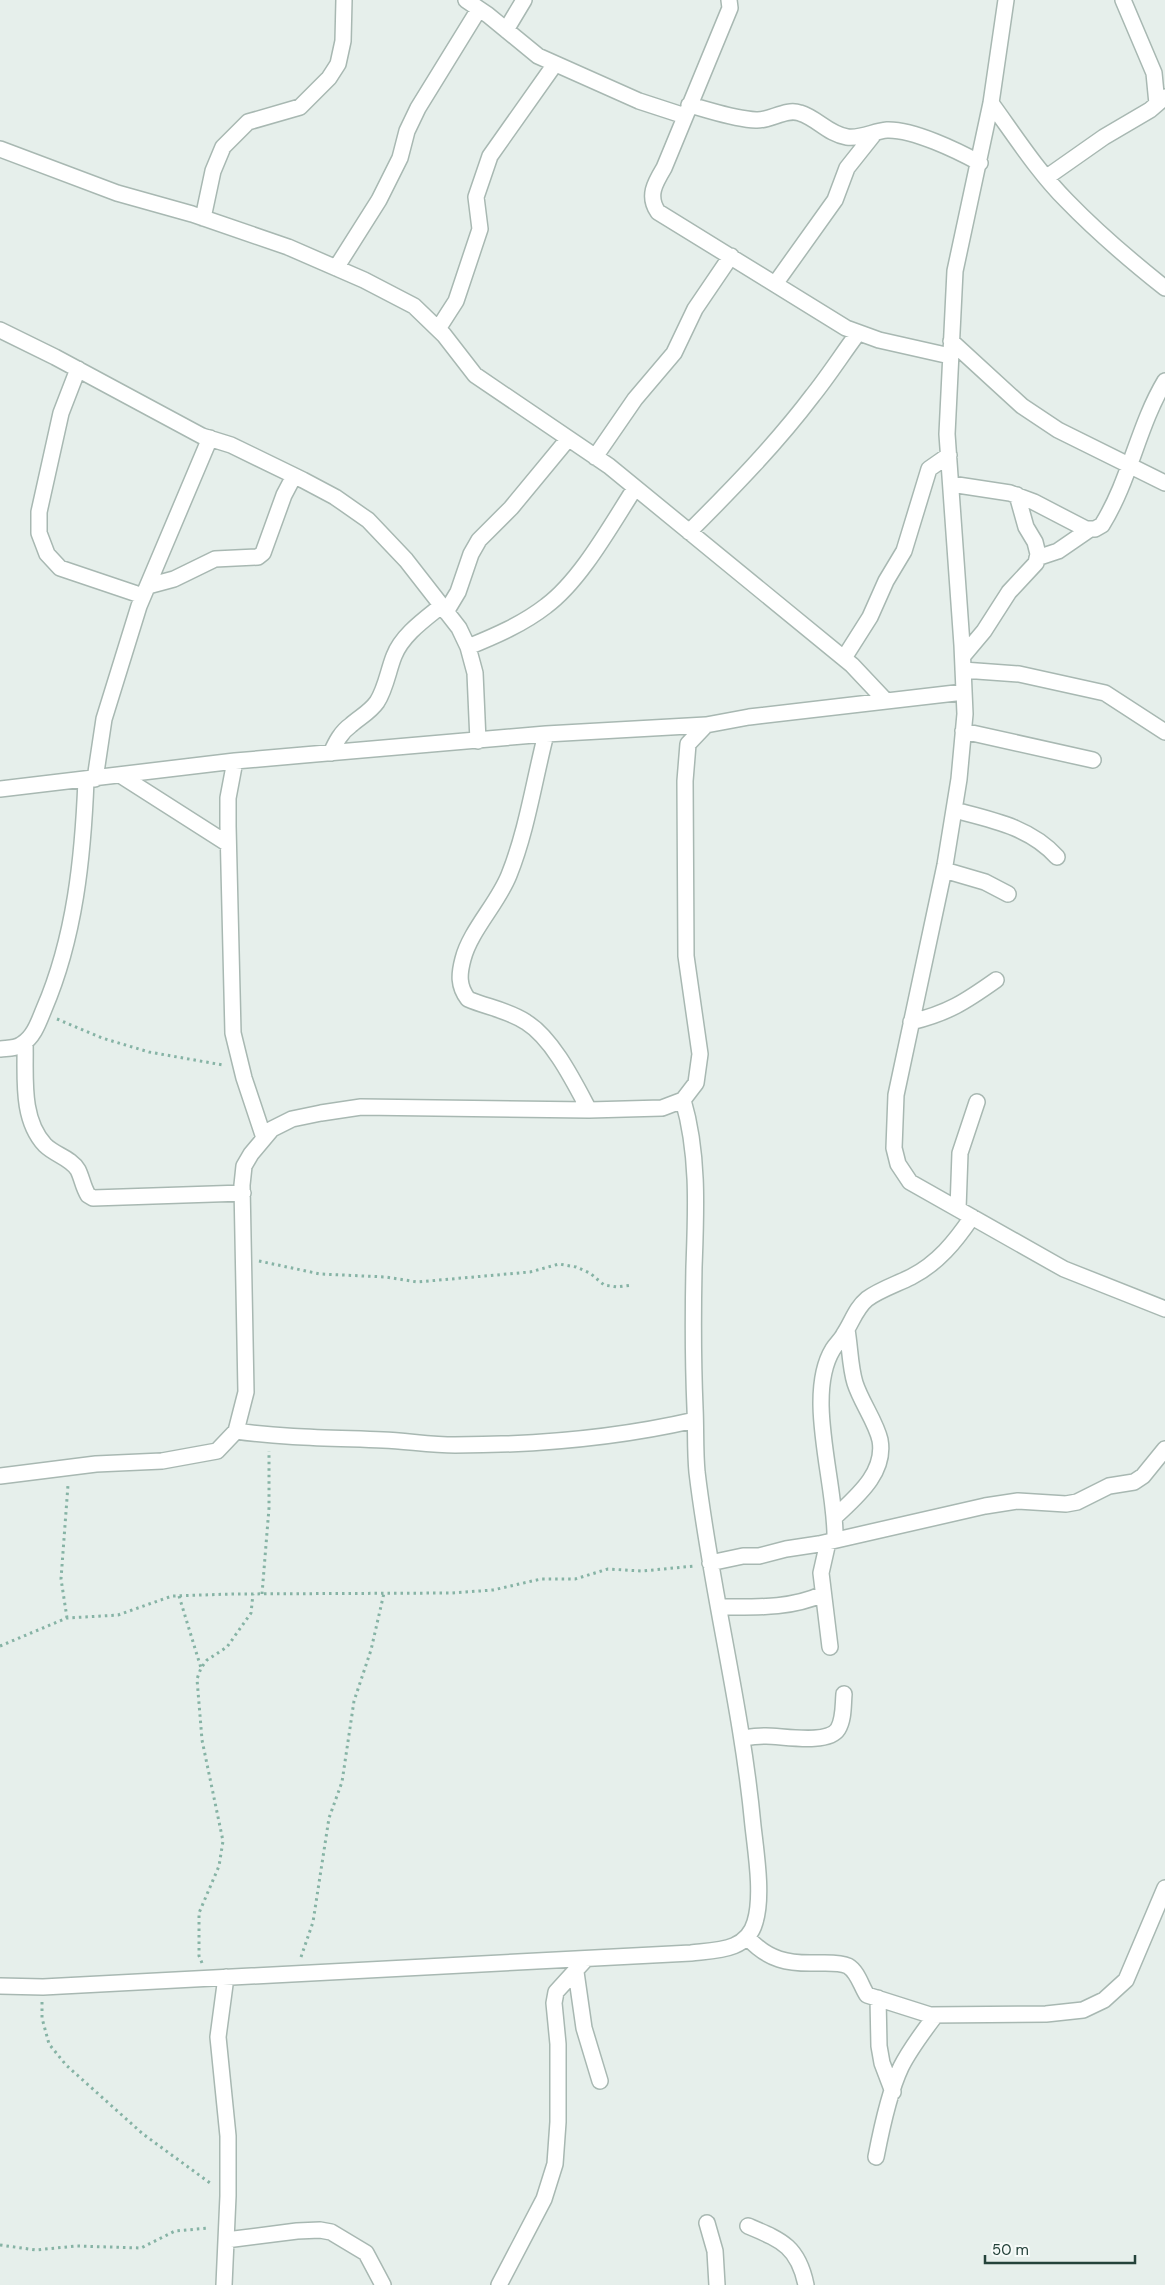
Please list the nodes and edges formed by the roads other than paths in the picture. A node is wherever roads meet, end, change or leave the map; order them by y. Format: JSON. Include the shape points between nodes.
{"nodes":[{"id":1,"x":344,"y":0,"type":"edge"},
{"id":2,"x":466,"y":0,"type":"edge"},
{"id":3,"x":524,"y":0,"type":"edge"},
{"id":4,"x":729,"y":0,"type":"edge"},
{"id":5,"x":1006,"y":0,"type":"edge"},
{"id":6,"x":1123,"y":0,"type":"edge"},
{"id":7,"x":479,"y":9,"type":"junction"},
{"id":8,"x":506,"y":30,"type":"junction"},
{"id":9,"x":555,"y":64,"type":"junction"},
{"id":10,"x":1161,"y":101,"type":"edge"},
{"id":11,"x":991,"y":103,"type":"junction"},
{"id":12,"x":687,"y":110,"type":"junction"},
{"id":13,"x":874,"y":134,"type":"junction"},
{"id":14,"x":0,"y":149,"type":"edge"},
{"id":15,"x":980,"y":163,"type":"junction"},
{"id":16,"x":1046,"y":178,"type":"junction"},
{"id":17,"x":203,"y":218,"type":"junction"},
{"id":18,"x":732,"y":256,"type":"junction"},
{"id":19,"x":336,"y":268,"type":"junction"},
{"id":20,"x":775,"y":284,"type":"junction"},
{"id":21,"x":1165,"y":288,"type":"edge"},
{"id":22,"x":438,"y":329,"type":"junction"},
{"id":23,"x":0,"y":330,"type":"edge"},
{"id":24,"x":858,"y":333,"type":"junction"},
{"id":25,"x":951,"y":348,"type":"junction"},
{"id":26,"x":78,"y":369,"type":"junction"},
{"id":27,"x":1165,"y":381,"type":"edge"},
{"id":28,"x":1158,"y":410,"type":"edge"},
{"id":29,"x":210,"y":438,"type":"junction"},
{"id":30,"x":568,"y":439,"type":"junction"},
{"id":31,"x":949,"y":455,"type":"junction"},
{"id":32,"x":595,"y":457,"type":"junction"},
{"id":33,"x":1130,"y":468,"type":"junction"},
{"id":34,"x":294,"y":476,"type":"junction"},
{"id":35,"x":1165,"y":483,"type":"edge"},
{"id":36,"x":951,"y":484,"type":"junction"},
{"id":37,"x":636,"y":488,"type":"junction"},
{"id":38,"x":1017,"y":496,"type":"junction"},
{"id":39,"x":1090,"y":529,"type":"junction"},
{"id":40,"x":689,"y":532,"type":"junction"},
{"id":41,"x":1037,"y":558,"type":"junction"},
{"id":42,"x":145,"y":591,"type":"junction"},
{"id":43,"x":444,"y":609,"type":"junction"},
{"id":44,"x":468,"y":647,"type":"junction"},
{"id":45,"x":844,"y":658,"type":"junction"},
{"id":46,"x":963,"y":663,"type":"junction"},
{"id":47,"x":964,"y":692,"type":"junction"},
{"id":48,"x":885,"y":700,"type":"junction"},
{"id":49,"x":706,"y":725,"type":"junction"},
{"id":50,"x":964,"y":731,"type":"junction"},
{"id":51,"x":1165,"y":732,"type":"edge"},
{"id":52,"x":546,"y":734,"type":"junction"},
{"id":53,"x":478,"y":741,"type":"junction"},
{"id":54,"x":331,"y":753,"type":"junction"},
{"id":55,"x":1093,"y":760,"type":"dead end"},
{"id":56,"x":235,"y":761,"type":"junction"},
{"id":57,"x":120,"y":775,"type":"junction"},
{"id":58,"x":90,"y":779,"type":"junction"},
{"id":59,"x":0,"y":789,"type":"edge"},
{"id":60,"x":954,"y":810,"type":"junction"},
{"id":61,"x":228,"y":844,"type":"junction"},
{"id":62,"x":1058,"y":857,"type":"dead end"},
{"id":63,"x":944,"y":870,"type":"junction"},
{"id":64,"x":1008,"y":894,"type":"dead end"},
{"id":65,"x":996,"y":980,"type":"dead end"},
{"id":66,"x":911,"y":1022,"type":"junction"},
{"id":67,"x":25,"y":1042,"type":"junction"},
{"id":68,"x":0,"y":1049,"type":"edge"},
{"id":69,"x":684,"y":1100,"type":"junction"},
{"id":70,"x":977,"y":1102,"type":"dead end"},
{"id":71,"x":589,"y":1110,"type":"junction"},
{"id":72,"x":264,"y":1138,"type":"junction"},
{"id":73,"x":243,"y":1193,"type":"junction"},
{"id":74,"x":958,"y":1209,"type":"junction"},
{"id":75,"x":972,"y":1217,"type":"junction"},
{"id":76,"x":1165,"y":1310,"type":"edge"},
{"id":77,"x":847,"y":1330,"type":"junction"},
{"id":78,"x":695,"y":1420,"type":"junction"},
{"id":79,"x":236,"y":1431,"type":"junction"},
{"id":80,"x":1165,"y":1450,"type":"edge"},
{"id":81,"x":0,"y":1476,"type":"edge"},
{"id":82,"x":835,"y":1517,"type":"junction"},
{"id":83,"x":831,"y":1541,"type":"junction"},
{"id":84,"x":710,"y":1562,"type":"junction"},
{"id":85,"x":824,"y":1594,"type":"junction"},
{"id":86,"x":719,"y":1607,"type":"junction"},
{"id":87,"x":830,"y":1646,"type":"dead end"},
{"id":88,"x":844,"y":1694,"type":"dead end"},
{"id":89,"x":742,"y":1738,"type":"junction"},
{"id":90,"x":1165,"y":1888,"type":"edge"},
{"id":91,"x":748,"y":1938,"type":"junction"},
{"id":92,"x":586,"y":1958,"type":"junction"},
{"id":93,"x":576,"y":1972,"type":"junction"},
{"id":94,"x":219,"y":1978,"type":"junction"},
{"id":95,"x":0,"y":1986,"type":"edge"},
{"id":96,"x":878,"y":1998,"type":"junction"},
{"id":97,"x":935,"y":2016,"type":"junction"},
{"id":98,"x":600,"y":2081,"type":"dead end"},
{"id":99,"x":893,"y":2092,"type":"junction"},
{"id":100,"x":876,"y":2157,"type":"dead end"},
{"id":101,"x":707,"y":2223,"type":"dead end"},
{"id":102,"x":748,"y":2226,"type":"dead end"},
{"id":103,"x":226,"y":2234,"type":"junction"},
{"id":104,"x":224,"y":2285,"type":"edge"},
{"id":105,"x":383,"y":2285,"type":"edge"},
{"id":106,"x":500,"y":2285,"type":"edge"},
{"id":107,"x":717,"y":2285,"type":"edge"},
{"id":108,"x":806,"y":2285,"type":"edge"}],
"edges":[{"from":1,"to":17,"type":"street","via":[[338,64],[329,78],[300,107],[248,122],[223,147],[213,171]]},
{"from":2,"to":7,"type":"street"},
{"from":3,"to":8,"type":"street"},
{"from":4,"to":12,"type":"street","via":[[730,8]]},
{"from":5,"to":11,"type":"street"},
{"from":6,"to":10,"type":"street","via":[[1154,73]]},
{"from":7,"to":8,"type":"street"},
{"from":7,"to":19,"type":"street","via":[[418,108],[407,131],[400,158],[379,200]]},
{"from":8,"to":9,"type":"street","via":[[538,56]]},
{"from":9,"to":12,"type":"street","via":[[639,101]]},
{"from":9,"to":22,"type":"street","via":[[490,156],[476,197],[480,229],[456,301]]},
{"from":10,"to":16,"type":"street"},
{"from":11,"to":15,"type":"street"},
{"from":11,"to":16,"type":"street"},
{"from":12,"to":13,"type":"street","via":[[757,121],[791,111],[801,113],[838,136],[849,138]]},
{"from":12,"to":18,"type":"street","via":[[655,183],[652,204],[658,212]]},
{"from":13,"to":15,"type":"street","via":[[887,130],[900,132],[951,147]]},
{"from":13,"to":20,"type":"street","via":[[847,168],[835,200]]},
{"from":14,"to":17,"type":"street","via":[[117,193]]},
{"from":15,"to":25,"type":"street","via":[[955,271]]},
{"from":16,"to":21,"type":"street","via":[[1066,200]]},
{"from":17,"to":19,"type":"street","via":[[288,247]]},
{"from":18,"to":20,"type":"street"},
{"from":18,"to":32,"type":"street","via":[[695,309],[674,353],[635,399]]},
{"from":19,"to":22,"type":"street","via":[[414,306]]},
{"from":20,"to":24,"type":"street"},
{"from":22,"to":30,"type":"street","via":[[475,374]]},
{"from":23,"to":26,"type":"street"},
{"from":24,"to":25,"type":"street","via":[[879,340]]},
{"from":24,"to":40,"type":"street","via":[[785,430]]},
{"from":25,"to":31,"type":"street"},
{"from":25,"to":33,"type":"street","via":[[1022,406],[1058,430]]},
{"from":26,"to":29,"type":"street"},
{"from":26,"to":42,"type":"street","via":[[60,413],[39,512],[39,533],[47,554],[60,568]]},
{"from":27,"to":28,"type":"street"},
{"from":28,"to":33,"type":"street"},
{"from":29,"to":34,"type":"street"},
{"from":29,"to":42,"type":"street"},
{"from":30,"to":32,"type":"street"},
{"from":30,"to":43,"type":"street","via":[[511,508],[479,540],[465,576]]},
{"from":31,"to":36,"type":"street"},
{"from":31,"to":45,"type":"street","via":[[929,469],[904,551],[870,617]]},
{"from":32,"to":37,"type":"street"},
{"from":33,"to":35,"type":"street"},
{"from":33,"to":39,"type":"street","via":[[1102,525]]},
{"from":34,"to":42,"type":"street","via":[[263,553],[258,557],[215,559]]},
{"from":34,"to":43,"type":"street","via":[[368,520],[406,560]]},
{"from":36,"to":38,"type":"street"},
{"from":36,"to":46,"type":"street"},
{"from":37,"to":40,"type":"street"},
{"from":37,"to":44,"type":"street","via":[[570,584],[546,606],[500,634]]},
{"from":38,"to":39,"type":"street"},
{"from":38,"to":41,"type":"street","via":[[1026,527],[1035,542]]},
{"from":39,"to":41,"type":"street","via":[[1058,551]]},
{"from":40,"to":45,"type":"street"},
{"from":41,"to":46,"type":"street","via":[[1009,592]]},
{"from":42,"to":58,"type":"street","via":[[104,719]]},
{"from":43,"to":44,"type":"street","via":[[459,628]]},
{"from":43,"to":54,"type":"street","via":[[419,624],[404,641],[394,655],[378,701],[338,738]]},
{"from":44,"to":53,"type":"street","via":[[475,673]]},
{"from":45,"to":48,"type":"street"},
{"from":46,"to":47,"type":"street"},
{"from":46,"to":51,"type":"street","via":[[1105,693]]},
{"from":47,"to":48,"type":"street"},
{"from":47,"to":50,"type":"street"},
{"from":48,"to":49,"type":"street"},
{"from":49,"to":52,"type":"street"},
{"from":49,"to":69,"type":"street","via":[[688,744],[685,781],[686,956],[700,1054],[696,1083]]},
{"from":50,"to":55,"type":"street"},
{"from":50,"to":60,"type":"street"},
{"from":52,"to":53,"type":"street"},
{"from":52,"to":71,"type":"street","via":[[523,834],[509,876],[463,956],[459,980],[468,998],[518,1018],[539,1032],[575,1083]]},
{"from":53,"to":54,"type":"street"},
{"from":54,"to":56,"type":"street"},
{"from":56,"to":57,"type":"street"},
{"from":56,"to":61,"type":"street","via":[[228,798]]},
{"from":57,"to":58,"type":"street"},
{"from":57,"to":61,"type":"street"},
{"from":58,"to":59,"type":"street"},
{"from":58,"to":67,"type":"street","via":[[75,898],[53,989],[31,1036]]},
{"from":60,"to":62,"type":"street","via":[[1013,826],[1034,836]]},
{"from":60,"to":63,"type":"street"},
{"from":61,"to":72,"type":"street","via":[[233,1033]]},
{"from":63,"to":64,"type":"street","via":[[985,882]]},
{"from":63,"to":66,"type":"street"},
{"from":65,"to":66,"type":"street","via":[[960,1006],[938,1016]]},
{"from":66,"to":74,"type":"street","via":[[896,1095],[894,1148],[898,1164],[910,1182]]},
{"from":67,"to":68,"type":"street","via":[[14,1048]]},
{"from":67,"to":73,"type":"street","via":[[29,1112],[45,1145],[72,1163],[88,1195],[93,1198]]},
{"from":69,"to":71,"type":"street","via":[[662,1108]]},
{"from":69,"to":78,"type":"street","via":[[691,1128],[696,1204],[692,1329]]},
{"from":70,"to":74,"type":"street","via":[[960,1153]]},
{"from":71,"to":72,"type":"street","via":[[361,1106],[292,1119]]},
{"from":72,"to":73,"type":"street","via":[[244,1166]]},
{"from":73,"to":79,"type":"street","via":[[246,1392]]},
{"from":74,"to":75,"type":"street"},
{"from":75,"to":76,"type":"street","via":[[1064,1269]]},
{"from":75,"to":77,"type":"street","via":[[952,1245],[933,1263],[858,1306]]},
{"from":77,"to":82,"type":"street","via":[[832,1350],[821,1399]]},
{"from":77,"to":82,"type":"street","via":[[855,1382],[880,1440],[878,1459],[870,1480],[857,1498]]},
{"from":78,"to":79,"type":"street","via":[[596,1438],[453,1445],[269,1436]]},
{"from":78,"to":84,"type":"street","via":[[697,1469]]},
{"from":79,"to":81,"type":"street","via":[[217,1452],[162,1461],[96,1464]]},
{"from":80,"to":83,"type":"street","via":[[1134,1482],[1109,1486],[1077,1502],[1018,1501],[985,1506]]},
{"from":82,"to":83,"type":"street"},
{"from":83,"to":84,"type":"street"},
{"from":83,"to":85,"type":"street","via":[[821,1573]]},
{"from":84,"to":86,"type":"street"},
{"from":85,"to":86,"type":"street","via":[[805,1602],[778,1606]]},
{"from":85,"to":87,"type":"street"},
{"from":86,"to":89,"type":"street"},
{"from":88,"to":89,"type":"street","via":[[842,1718],[833,1734],[810,1739]]},
{"from":89,"to":91,"type":"street","via":[[757,1871],[756,1921]]},
{"from":90,"to":97,"type":"street","via":[[1126,1980],[1104,2000],[1083,2010],[1046,2014]]},
{"from":91,"to":92,"type":"street","via":[[728,1948],[691,1953]]},
{"from":91,"to":96,"type":"street","via":[[770,1958],[847,1966],[868,1995]]},
{"from":92,"to":93,"type":"street"},
{"from":92,"to":94,"type":"street"},
{"from":93,"to":98,"type":"street","via":[[584,2028]]},
{"from":93,"to":106,"type":"street","via":[[561,1984],[554,2003],[558,2044],[555,2164],[544,2199]]},
{"from":94,"to":95,"type":"street","via":[[43,1987]]},
{"from":94,"to":103,"type":"street","via":[[218,2037],[228,2136]]},
{"from":96,"to":97,"type":"street"},
{"from":96,"to":99,"type":"street","via":[[879,2046]]},
{"from":97,"to":99,"type":"street","via":[[912,2047]]},
{"from":99,"to":100,"type":"street"},
{"from":101,"to":107,"type":"street","via":[[715,2251]]},
{"from":102,"to":108,"type":"street","via":[[786,2244],[799,2262]]},
{"from":103,"to":104,"type":"street"},
{"from":103,"to":105,"type":"street","via":[[331,2232],[366,2253]]}]}
